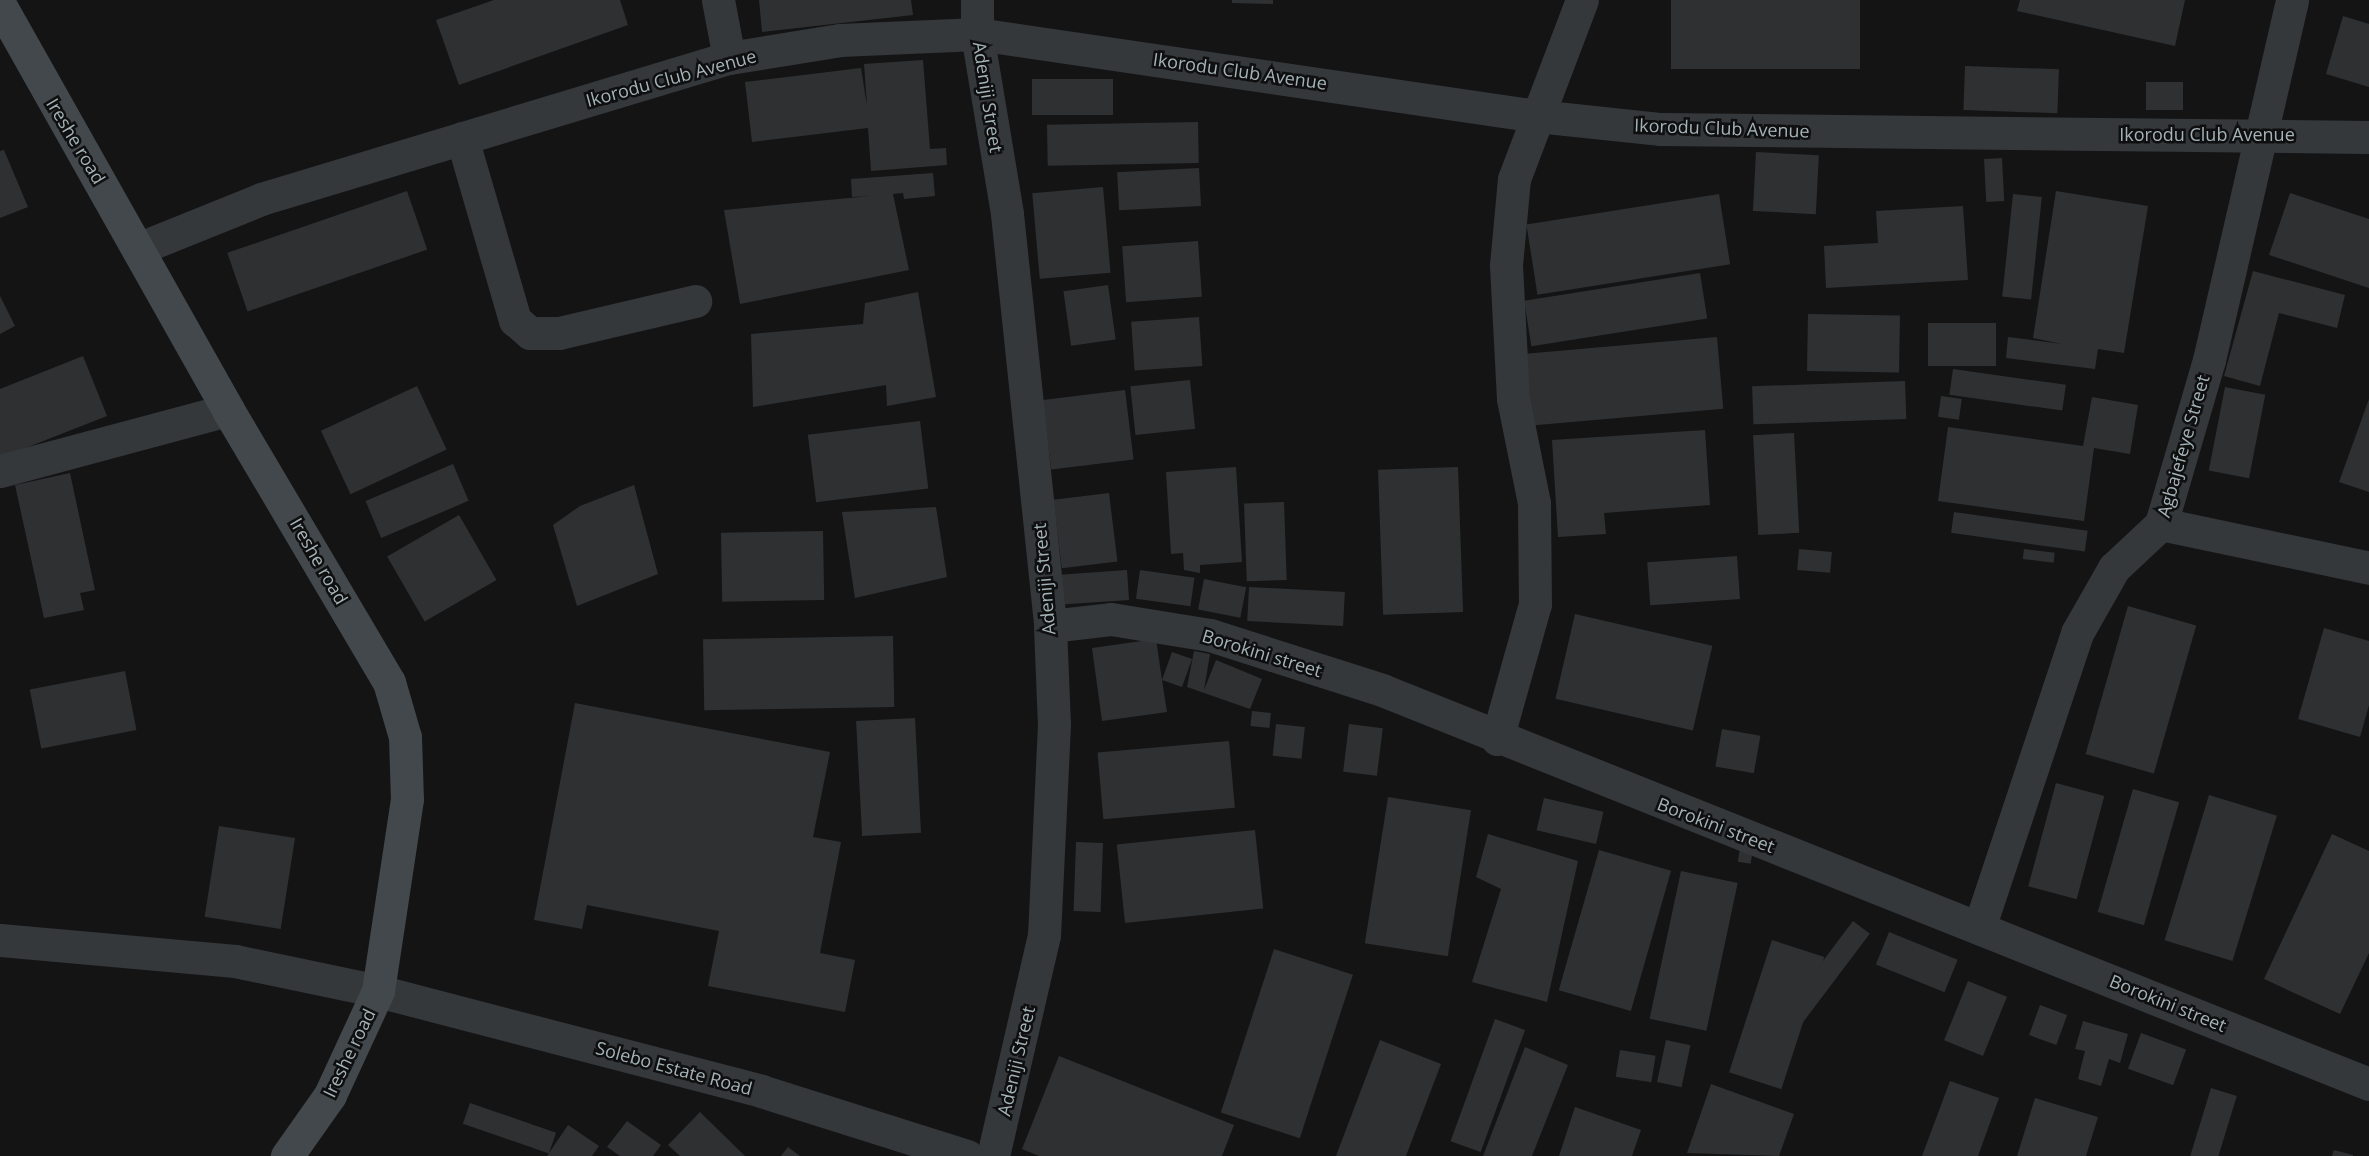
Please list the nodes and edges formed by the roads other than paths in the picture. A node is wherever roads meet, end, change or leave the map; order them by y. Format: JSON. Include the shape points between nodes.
{"nodes":[{"id":1,"x":718,"y":0,"type":"edge"},
{"id":2,"x":977,"y":0,"type":"edge"},
{"id":3,"x":1582,"y":0,"type":"edge"},
{"id":4,"x":2292,"y":0,"type":"edge"},
{"id":5,"x":0,"y":5,"type":"edge"},
{"id":6,"x":977,"y":34,"type":"junction"},
{"id":7,"x":729,"y":58,"type":"junction"},
{"id":8,"x":1537,"y":116,"type":"junction"},
{"id":9,"x":2262,"y":133,"type":"junction"},
{"id":10,"x":2369,"y":137,"type":"edge"},
{"id":11,"x":462,"y":138,"type":"junction"},
{"id":12,"x":141,"y":248,"type":"junction"},
{"id":13,"x":695,"y":301,"type":"dead end"},
{"id":14,"x":228,"y":410,"type":"junction"},
{"id":15,"x":0,"y":471,"type":"edge"},
{"id":16,"x":2161,"y":524,"type":"junction"},
{"id":17,"x":2369,"y":568,"type":"edge"},
{"id":18,"x":1050,"y":626,"type":"junction"},
{"id":19,"x":1497,"y":739,"type":"junction"},
{"id":20,"x":1978,"y":928,"type":"junction"},
{"id":21,"x":0,"y":940,"type":"edge"},
{"id":22,"x":378,"y":991,"type":"junction"},
{"id":23,"x":2369,"y":1084,"type":"edge"},
{"id":24,"x":287,"y":1156,"type":"edge"},
{"id":25,"x":967,"y":1156,"type":"edge"},
{"id":26,"x":993,"y":1156,"type":"edge"}],
"edges":[{"from":1,"to":7,"type":"street"},
{"from":2,"to":6,"type":"street","name":"Adeniji Street"},
{"from":3,"to":8,"type":"street"},
{"from":4,"to":9,"type":"street","name":"Agbajefeye Street"},
{"from":5,"to":12,"type":"main road","name":"Ireshe road"},
{"from":6,"to":7,"type":"street","name":"Ikorodu Club Avenue","via":[[840,40]]},
{"from":6,"to":8,"type":"street","name":"Ikorodu Club Avenue"},
{"from":6,"to":18,"type":"street","name":"Adeniji Street","via":[[1007,214]]},
{"from":7,"to":11,"type":"street","name":"Ikorodu Club Avenue"},
{"from":8,"to":9,"type":"street","name":"Ikorodu Club Avenue","via":[[1661,129]]},
{"from":8,"to":19,"type":"street","via":[[1514,179],[1506,265],[1513,399],[1534,503],[1535,604]]},
{"from":9,"to":10,"type":"street","name":"Ikorodu Club Avenue"},
{"from":9,"to":16,"type":"street","name":"Agbajefeye Street","via":[[2209,360]]},
{"from":11,"to":12,"type":"street","name":"Ikorodu Club Avenue","via":[[261,199]]},
{"from":11,"to":13,"type":"street","via":[[515,320],[530,333],[559,333]]},
{"from":12,"to":14,"type":"main road","name":"Ireshe road"},
{"from":14,"to":15,"type":"street"},
{"from":14,"to":22,"type":"main road","name":"Ireshe road","via":[[389,682],[405,737],[406,799]]},
{"from":16,"to":17,"type":"street"},
{"from":16,"to":20,"type":"street","name":"Agbajefeye Street","via":[[2114,568],[2077,633]]},
{"from":18,"to":19,"type":"street","name":"Borokini street","via":[[1111,619],[1210,635],[1382,690]]},
{"from":18,"to":26,"type":"street","name":"Adeniji Street","via":[[1054,736],[1044,935]]},
{"from":19,"to":20,"type":"street","name":"Borokini street"},
{"from":20,"to":23,"type":"street","name":"Borokini street"},
{"from":21,"to":22,"type":"street","name":"Solebo Estate Road","via":[[235,961]]},
{"from":22,"to":24,"type":"main road","name":"Ireshe road","via":[[330,1095]]},
{"from":22,"to":25,"type":"street","name":"Solebo Estate Road","via":[[761,1091]]}]}
